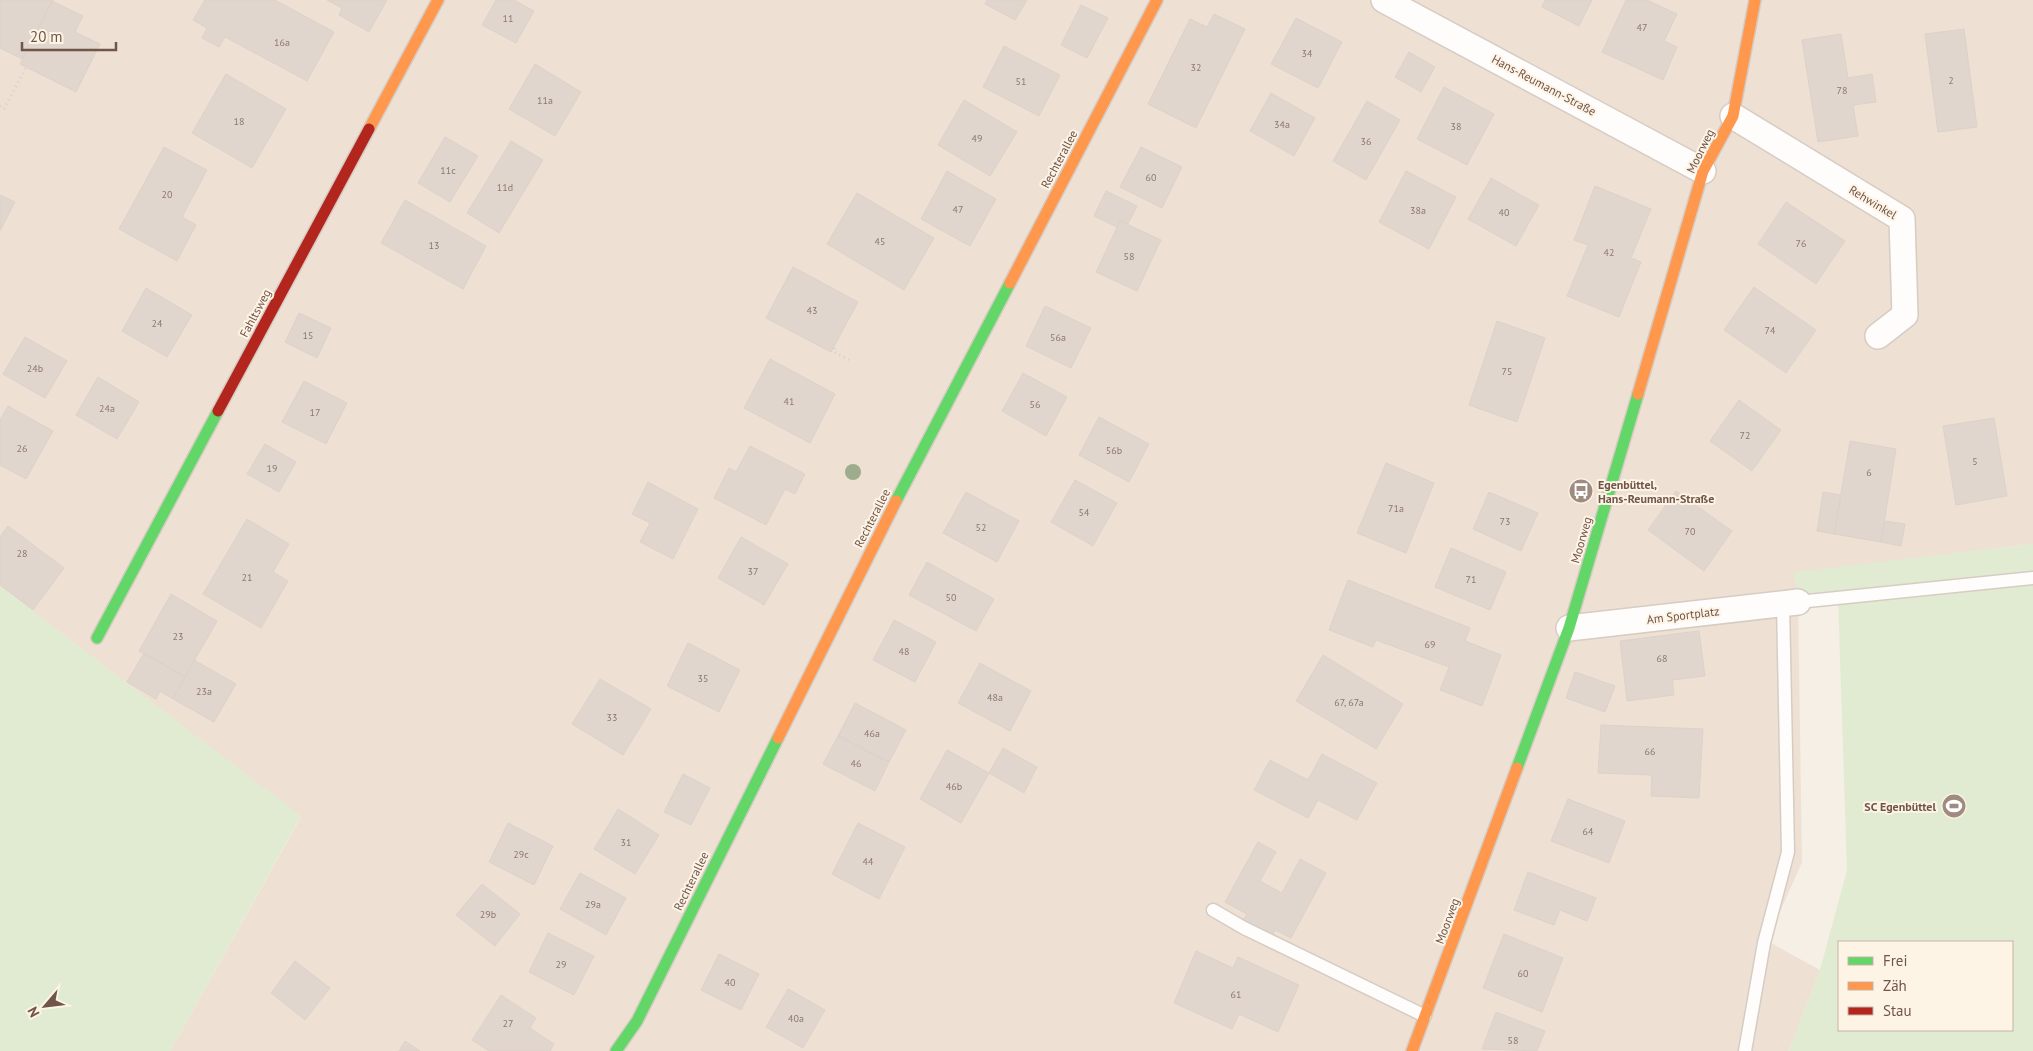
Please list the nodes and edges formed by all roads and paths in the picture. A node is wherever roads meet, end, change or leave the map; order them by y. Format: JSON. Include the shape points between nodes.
{"nodes":[{"id":1,"x":438,"y":0,"type":"edge"},
{"id":2,"x":1157,"y":0,"type":"edge"},
{"id":3,"x":1384,"y":0,"type":"edge"},
{"id":4,"x":1756,"y":0,"type":"edge"},
{"id":5,"x":26,"y":66,"type":"dead end"},
{"id":6,"x":0,"y":106,"type":"edge"},
{"id":7,"x":1733,"y":116,"type":"junction"},
{"id":8,"x":1704,"y":171,"type":"junction"},
{"id":9,"x":1878,"y":336,"type":"dead end"},
{"id":10,"x":834,"y":348,"type":"dead end"},
{"id":11,"x":849,"y":360,"type":"dead end"},
{"id":12,"x":2033,"y":578,"type":"edge"},
{"id":13,"x":1790,"y":602,"type":"junction"},
{"id":14,"x":1569,"y":628,"type":"junction"},
{"id":15,"x":97,"y":638,"type":"dead end"},
{"id":16,"x":1213,"y":910,"type":"dead end"},
{"id":17,"x":1425,"y":1016,"type":"junction"},
{"id":18,"x":616,"y":1051,"type":"edge"},
{"id":19,"x":1412,"y":1051,"type":"edge"},
{"id":20,"x":1745,"y":1051,"type":"edge"}],
"edges":[{"from":1,"to":15,"type":"street","name":"Fahltsweg"},
{"from":2,"to":18,"type":"street","name":"Rechterallee","via":[[884,524],[637,1021]]},
{"from":3,"to":8,"type":"street","name":"Hans-Reumann-Straße"},
{"from":4,"to":7,"type":"street","name":"Moorweg"},
{"from":5,"to":6,"type":"path","via":[[4,109]]},
{"from":7,"to":8,"type":"street","name":"Moorweg"},
{"from":7,"to":9,"type":"street","name":"Rehwinkel","via":[[1902,219],[1905,315]]},
{"from":8,"to":14,"type":"street","name":"Moorweg"},
{"from":10,"to":11,"type":"path","via":[[834,352]]},
{"from":12,"to":13,"type":"lane"},
{"from":13,"to":14,"type":"street","name":"Am Sportplatz"},
{"from":13,"to":20,"type":"lane","via":[[1788,852],[1764,943]]},
{"from":14,"to":17,"type":"street","name":"Moorweg"},
{"from":16,"to":17,"type":"lane"},
{"from":17,"to":19,"type":"street","name":"Moorweg"}]}
